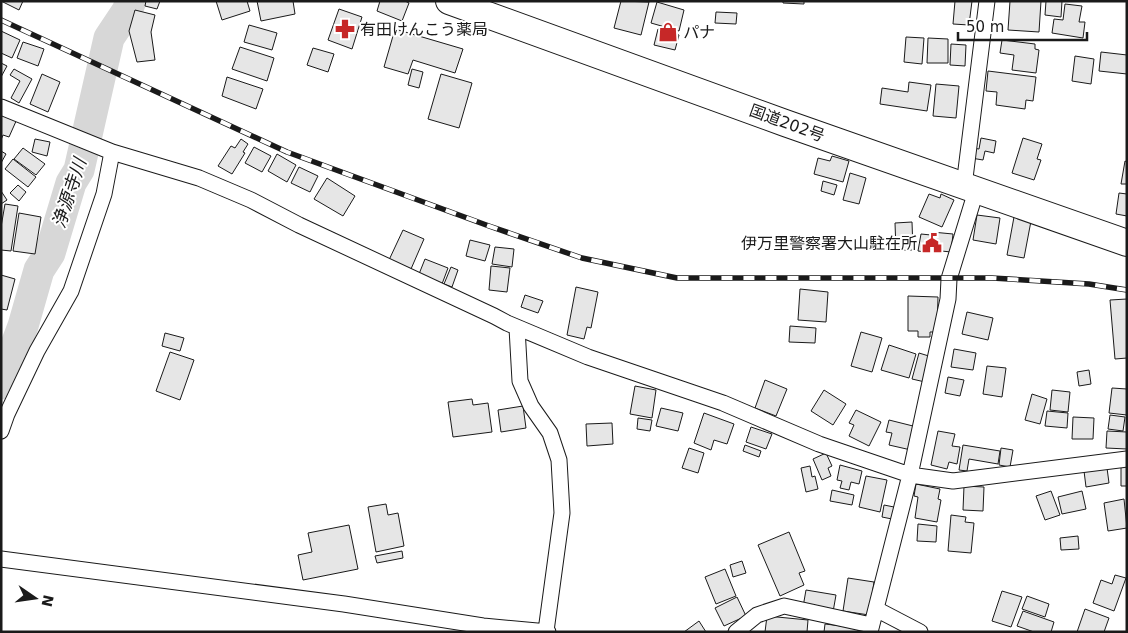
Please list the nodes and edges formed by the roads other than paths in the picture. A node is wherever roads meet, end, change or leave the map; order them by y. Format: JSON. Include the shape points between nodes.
{"nodes":[{"id":1,"x":449,"y":1,"type":"edge"},
{"id":2,"x":987,"y":1,"type":"edge"},
{"id":3,"x":1,"y":107,"type":"edge"},
{"id":4,"x":112,"y":152,"type":"junction"},
{"id":5,"x":970,"y":188,"type":"junction"},
{"id":6,"x":1127,"y":243,"type":"edge"},
{"id":7,"x":517,"y":328,"type":"junction"},
{"id":8,"x":1,"y":431,"type":"edge"},
{"id":9,"x":1127,"y":459,"type":"edge"},
{"id":10,"x":910,"y":475,"type":"junction"},
{"id":11,"x":1,"y":559,"type":"edge"},
{"id":12,"x":876,"y":609,"type":"junction"},
{"id":13,"x":870,"y":628,"type":"edge"},
{"id":14,"x":483,"y":629,"type":"edge"},
{"id":15,"x":547,"y":631,"type":"edge"},
{"id":16,"x":736,"y":632,"type":"edge"},
{"id":17,"x":920,"y":632,"type":"edge"}],
"edges":[{"from":1,"to":5,"type":"highway","name":"国道202号"},
{"from":2,"to":5,"type":"street"},
{"from":3,"to":4,"type":"street"},
{"from":4,"to":7,"type":"street","via":[[234,192]]},
{"from":4,"to":8,"type":"street","via":[[104,194],[70,291],[37,351]]},
{"from":5,"to":6,"type":"highway","name":"国道202号"},
{"from":5,"to":10,"type":"street"},
{"from":7,"to":10,"type":"street","via":[[588,357],[723,403],[819,444]]},
{"from":7,"to":15,"type":"street","via":[[520,381],[530,406],[550,433],[559,460],[562,513]]},
{"from":9,"to":10,"type":"street","via":[[953,480]]},
{"from":10,"to":12,"type":"street"},
{"from":11,"to":14,"type":"street","via":[[344,604]]},
{"from":12,"to":13,"type":"street"},
{"from":12,"to":17,"type":"street"},
{"from":13,"to":16,"type":"street","via":[[784,606],[757,615]]},
{"from":14,"to":15,"type":"street"}]}
